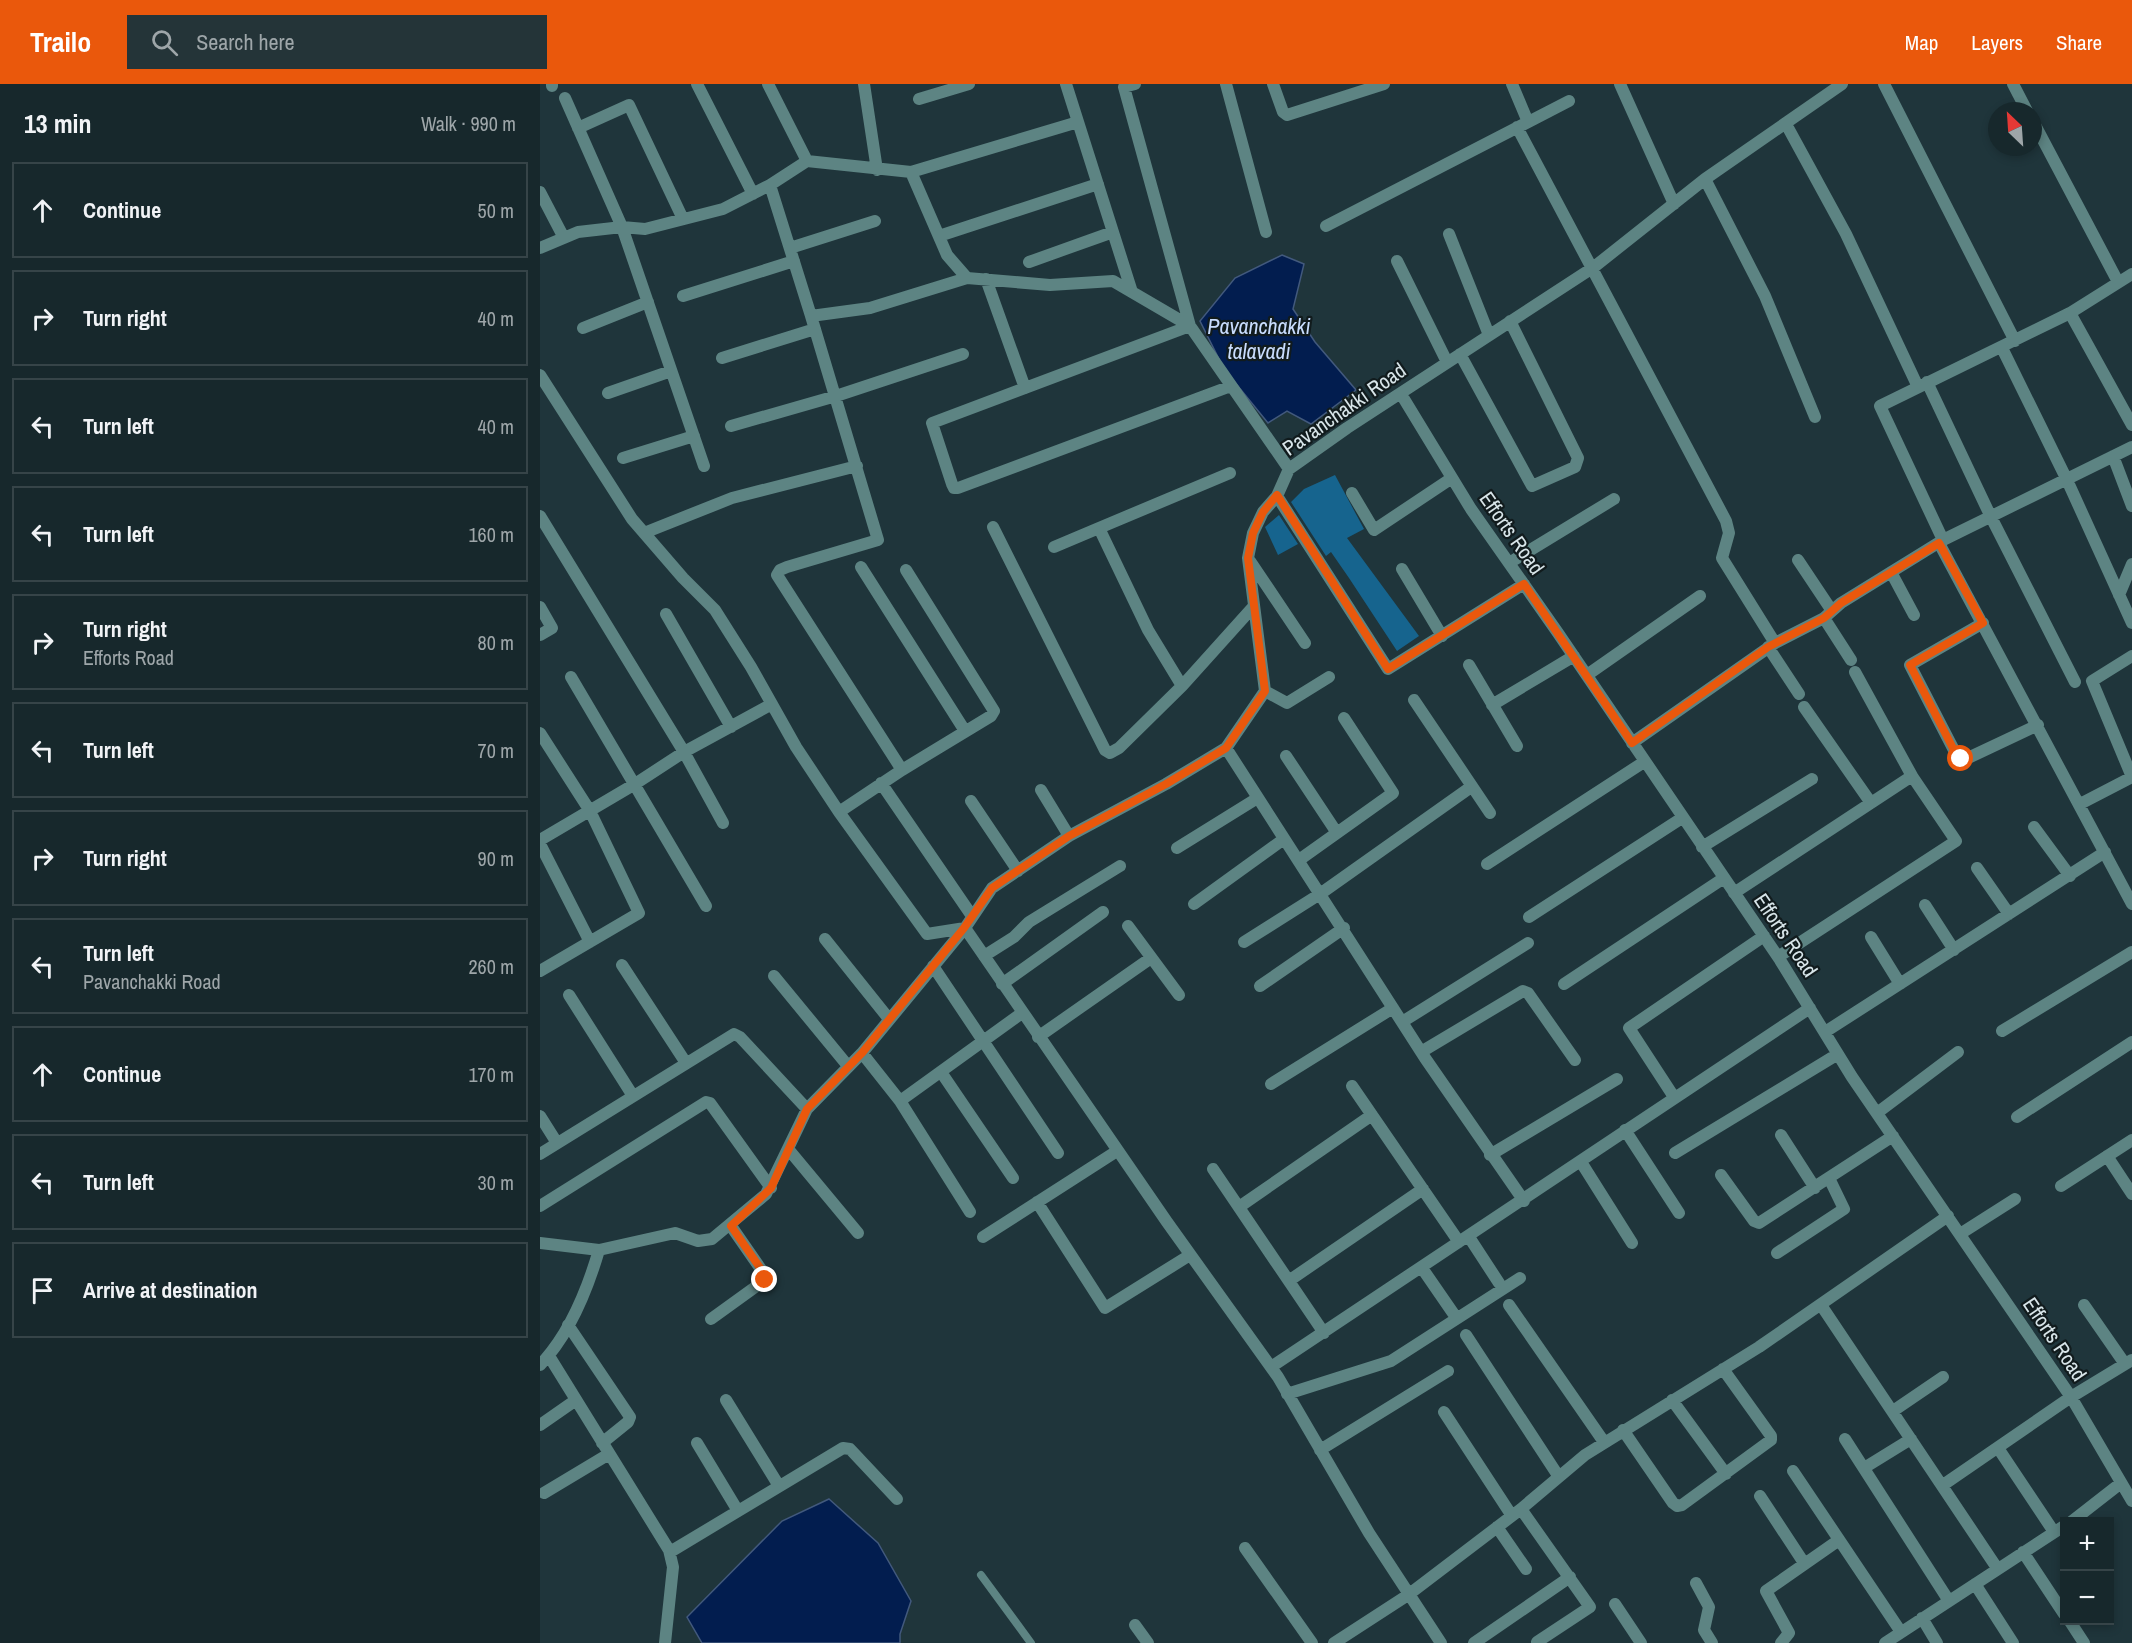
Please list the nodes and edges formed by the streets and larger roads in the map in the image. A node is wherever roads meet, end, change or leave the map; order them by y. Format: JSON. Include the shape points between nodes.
{"nodes":[{"id":1,"x":697,"y":84,"type":"edge"},
{"id":2,"x":768,"y":84,"type":"edge"},
{"id":3,"x":864,"y":84,"type":"edge"},
{"id":4,"x":969,"y":84,"type":"edge"},
{"id":5,"x":1066,"y":84,"type":"edge"},
{"id":6,"x":1135,"y":84,"type":"edge"},
{"id":7,"x":1226,"y":84,"type":"edge"},
{"id":8,"x":1273,"y":84,"type":"edge"},
{"id":9,"x":1384,"y":84,"type":"edge"},
{"id":10,"x":1512,"y":84,"type":"edge"},
{"id":11,"x":1620,"y":84,"type":"edge"},
{"id":12,"x":1842,"y":84,"type":"edge"},
{"id":13,"x":1884,"y":84,"type":"edge"},
{"id":14,"x":2013,"y":84,"type":"edge"},
{"id":15,"x":565,"y":98,"type":"dead end"},
{"id":16,"x":919,"y":99,"type":"dead end"},
{"id":17,"x":1569,"y":100,"type":"dead end"},
{"id":18,"x":2022,"y":102,"type":"edge"},
{"id":19,"x":1078,"y":122,"type":"junction"},
{"id":20,"x":1786,"y":123,"type":"junction"},
{"id":21,"x":1522,"y":124,"type":"junction"},
{"id":22,"x":578,"y":128,"type":"junction"},
{"id":23,"x":2042,"y":139,"type":"edge"},
{"id":24,"x":807,"y":161,"type":"junction"},
{"id":25,"x":877,"y":170,"type":"junction"},
{"id":26,"x":911,"y":172,"type":"junction"},
{"id":27,"x":1705,"y":179,"type":"junction"},
{"id":28,"x":1098,"y":184,"type":"junction"},
{"id":29,"x":770,"y":185,"type":"junction"},
{"id":30,"x":540,"y":192,"type":"edge"},
{"id":31,"x":753,"y":194,"type":"junction"},
{"id":32,"x":1674,"y":204,"type":"junction"},
{"id":33,"x":683,"y":219,"type":"junction"},
{"id":34,"x":875,"y":221,"type":"dead end"},
{"id":35,"x":1326,"y":226,"type":"dead end"},
{"id":36,"x":622,"y":227,"type":"junction"},
{"id":37,"x":1113,"y":232,"type":"junction"},
{"id":38,"x":1266,"y":232,"type":"dead end"},
{"id":39,"x":1449,"y":234,"type":"dead end"},
{"id":40,"x":939,"y":236,"type":"junction"},
{"id":41,"x":564,"y":238,"type":"junction"},
{"id":42,"x":540,"y":248,"type":"edge"},
{"id":43,"x":790,"y":248,"type":"junction"},
{"id":44,"x":794,"y":261,"type":"junction"},
{"id":45,"x":1397,"y":261,"type":"dead end"},
{"id":46,"x":1029,"y":262,"type":"dead end"},
{"id":47,"x":1594,"y":267,"type":"junction"},
{"id":48,"x":2132,"y":274,"type":"edge"},
{"id":49,"x":967,"y":278,"type":"junction"},
{"id":50,"x":986,"y":279,"type":"junction"},
{"id":51,"x":2117,"y":280,"type":"junction"},
{"id":52,"x":1132,"y":292,"type":"junction"},
{"id":53,"x":683,"y":296,"type":"dead end"},
{"id":54,"x":648,"y":302,"type":"junction"},
{"id":55,"x":2070,"y":313,"type":"junction"},
{"id":56,"x":1510,"y":321,"type":"junction"},
{"id":57,"x":813,"y":323,"type":"junction"},
{"id":58,"x":1190,"y":326,"type":"junction"},
{"id":59,"x":583,"y":328,"type":"dead end"},
{"id":60,"x":1489,"y":335,"type":"junction"},
{"id":61,"x":2015,"y":341,"type":"junction"},
{"id":62,"x":2002,"y":348,"type":"junction"},
{"id":63,"x":963,"y":354,"type":"dead end"},
{"id":64,"x":1460,"y":354,"type":"junction"},
{"id":65,"x":722,"y":358,"type":"dead end"},
{"id":66,"x":1447,"y":362,"type":"junction"},
{"id":67,"x":671,"y":371,"type":"junction"},
{"id":68,"x":540,"y":375,"type":"edge"},
{"id":69,"x":1922,"y":385,"type":"junction"},
{"id":70,"x":1231,"y":386,"type":"junction"},
{"id":71,"x":1025,"y":388,"type":"junction"},
{"id":72,"x":544,"y":389,"type":"edge"},
{"id":73,"x":608,"y":393,"type":"dead end"},
{"id":74,"x":1401,"y":394,"type":"junction"},
{"id":75,"x":836,"y":396,"type":"junction"},
{"id":76,"x":1815,"y":417,"type":"dead end"},
{"id":77,"x":2132,"y":425,"type":"edge"},
{"id":78,"x":730,"y":426,"type":"dead end"},
{"id":79,"x":694,"y":436,"type":"junction"},
{"id":80,"x":2132,"y":447,"type":"edge"},
{"id":81,"x":2113,"y":456,"type":"junction"},
{"id":82,"x":623,"y":458,"type":"dead end"},
{"id":83,"x":704,"y":466,"type":"dead end"},
{"id":84,"x":857,"y":466,"type":"junction"},
{"id":85,"x":1290,"y":469,"type":"junction"},
{"id":86,"x":1230,"y":473,"type":"dead end"},
{"id":87,"x":1452,"y":478,"type":"junction"},
{"id":88,"x":2067,"y":480,"type":"junction"},
{"id":89,"x":1352,"y":493,"type":"dead end"},
{"id":90,"x":1277,"y":495,"type":"junction"},
{"id":91,"x":1614,"y":499,"type":"dead end"},
{"id":92,"x":2132,"y":506,"type":"edge"},
{"id":93,"x":1990,"y":515,"type":"junction"},
{"id":94,"x":540,"y":516,"type":"edge"},
{"id":95,"x":993,"y":527,"type":"dead end"},
{"id":96,"x":1099,"y":528,"type":"junction"},
{"id":97,"x":644,"y":533,"type":"junction"},
{"id":98,"x":1941,"y":541,"type":"junction"},
{"id":99,"x":1054,"y":547,"type":"dead end"},
{"id":100,"x":1248,"y":558,"type":"junction"},
{"id":101,"x":1798,"y":560,"type":"dead end"},
{"id":102,"x":1509,"y":563,"type":"junction"},
{"id":103,"x":2132,"y":564,"type":"edge"},
{"id":104,"x":861,"y":567,"type":"dead end"},
{"id":105,"x":1402,"y":569,"type":"dead end"},
{"id":106,"x":906,"y":570,"type":"dead end"},
{"id":107,"x":1891,"y":572,"type":"junction"},
{"id":108,"x":1524,"y":584,"type":"junction"},
{"id":109,"x":1700,"y":596,"type":"dead end"},
{"id":110,"x":2120,"y":596,"type":"junction"},
{"id":111,"x":1254,"y":606,"type":"junction"},
{"id":112,"x":540,"y":607,"type":"edge"},
{"id":113,"x":666,"y":614,"type":"dead end"},
{"id":114,"x":1828,"y":614,"type":"junction"},
{"id":115,"x":1914,"y":615,"type":"dead end"},
{"id":116,"x":1983,"y":623,"type":"junction"},
{"id":117,"x":2132,"y":623,"type":"edge"},
{"id":118,"x":540,"y":635,"type":"edge"},
{"id":119,"x":1442,"y":636,"type":"junction"},
{"id":120,"x":1305,"y":642,"type":"dead end"},
{"id":121,"x":1772,"y":645,"type":"junction"},
{"id":122,"x":1574,"y":656,"type":"junction"},
{"id":123,"x":2132,"y":656,"type":"edge"},
{"id":124,"x":1469,"y":665,"type":"dead end"},
{"id":125,"x":1587,"y":675,"type":"junction"},
{"id":126,"x":571,"y":677,"type":"dead end"},
{"id":127,"x":1329,"y":677,"type":"dead end"},
{"id":128,"x":2075,"y":682,"type":"dead end"},
{"id":129,"x":1182,"y":686,"type":"junction"},
{"id":130,"x":1265,"y":691,"type":"junction"},
{"id":131,"x":1799,"y":694,"type":"dead end"},
{"id":132,"x":1414,"y":700,"type":"dead end"},
{"id":133,"x":772,"y":704,"type":"junction"},
{"id":134,"x":1492,"y":705,"type":"junction"},
{"id":135,"x":1804,"y":707,"type":"dead end"},
{"id":136,"x":1344,"y":718,"type":"dead end"},
{"id":137,"x":2038,"y":725,"type":"junction"},
{"id":138,"x":731,"y":727,"type":"junction"},
{"id":139,"x":965,"y":731,"type":"junction"},
{"id":140,"x":540,"y":733,"type":"edge"},
{"id":141,"x":1632,"y":743,"type":"junction"},
{"id":142,"x":1517,"y":746,"type":"dead end"},
{"id":143,"x":1226,"y":748,"type":"junction"},
{"id":144,"x":684,"y":752,"type":"junction"},
{"id":145,"x":1286,"y":756,"type":"dead end"},
{"id":146,"x":1644,"y":762,"type":"junction"},
{"id":147,"x":902,"y":770,"type":"junction"},
{"id":148,"x":1912,"y":776,"type":"junction"},
{"id":149,"x":1812,"y":779,"type":"dead end"},
{"id":150,"x":881,"y":783,"type":"junction"},
{"id":151,"x":635,"y":784,"type":"junction"},
{"id":152,"x":1471,"y":787,"type":"junction"},
{"id":153,"x":1041,"y":790,"type":"dead end"},
{"id":154,"x":1256,"y":799,"type":"junction"},
{"id":155,"x":971,"y":801,"type":"dead end"},
{"id":156,"x":1871,"y":803,"type":"junction"},
{"id":157,"x":2080,"y":804,"type":"junction"},
{"id":158,"x":590,"y":811,"type":"junction"},
{"id":159,"x":839,"y":812,"type":"junction"},
{"id":160,"x":1490,"y":813,"type":"dead end"},
{"id":161,"x":1682,"y":818,"type":"junction"},
{"id":162,"x":723,"y":823,"type":"dead end"},
{"id":163,"x":2034,"y":827,"type":"dead end"},
{"id":164,"x":1337,"y":833,"type":"junction"},
{"id":165,"x":1069,"y":836,"type":"junction"},
{"id":166,"x":1284,"y":839,"type":"junction"},
{"id":167,"x":540,"y":842,"type":"edge"},
{"id":168,"x":1702,"y":847,"type":"junction"},
{"id":169,"x":1177,"y":848,"type":"dead end"},
{"id":170,"x":2104,"y":852,"type":"junction"},
{"id":171,"x":1299,"y":860,"type":"junction"},
{"id":172,"x":1487,"y":864,"type":"dead end"},
{"id":173,"x":1120,"y":866,"type":"dead end"},
{"id":174,"x":1977,"y":868,"type":"dead end"},
{"id":175,"x":1018,"y":871,"type":"junction"},
{"id":176,"x":2070,"y":876,"type":"junction"},
{"id":177,"x":1724,"y":878,"type":"junction"},
{"id":178,"x":1734,"y":893,"type":"junction"},
{"id":179,"x":1320,"y":894,"type":"junction"},
{"id":180,"x":1194,"y":904,"type":"dead end"},
{"id":181,"x":2132,"y":904,"type":"edge"},
{"id":182,"x":1926,"y":905,"type":"dead end"},
{"id":183,"x":706,"y":906,"type":"dead end"},
{"id":184,"x":1103,"y":912,"type":"dead end"},
{"id":185,"x":2009,"y":914,"type":"junction"},
{"id":186,"x":972,"y":916,"type":"junction"},
{"id":187,"x":1529,"y":917,"type":"dead end"},
{"id":188,"x":1128,"y":926,"type":"dead end"},
{"id":189,"x":964,"y":928,"type":"junction"},
{"id":190,"x":1344,"y":928,"type":"junction"},
{"id":191,"x":1764,"y":936,"type":"junction"},
{"id":192,"x":1872,"y":938,"type":"dead end"},
{"id":193,"x":825,"y":939,"type":"dead end"},
{"id":194,"x":590,"y":942,"type":"junction"},
{"id":195,"x":1244,"y":942,"type":"dead end"},
{"id":196,"x":1528,"y":943,"type":"dead end"},
{"id":197,"x":1954,"y":950,"type":"junction"},
{"id":198,"x":2132,"y":952,"type":"edge"},
{"id":199,"x":984,"y":956,"type":"junction"},
{"id":200,"x":1778,"y":957,"type":"junction"},
{"id":201,"x":1151,"y":958,"type":"junction"},
{"id":202,"x":622,"y":965,"type":"dead end"},
{"id":203,"x":933,"y":966,"type":"junction"},
{"id":204,"x":540,"y":972,"type":"edge"},
{"id":205,"x":774,"y":976,"type":"dead end"},
{"id":206,"x":1002,"y":984,"type":"junction"},
{"id":207,"x":1564,"y":984,"type":"dead end"},
{"id":208,"x":1900,"y":984,"type":"junction"},
{"id":209,"x":1260,"y":986,"type":"dead end"},
{"id":210,"x":1179,"y":995,"type":"dead end"},
{"id":211,"x":569,"y":996,"type":"dead end"},
{"id":212,"x":1393,"y":1008,"type":"junction"},
{"id":213,"x":1810,"y":1008,"type":"junction"},
{"id":214,"x":1022,"y":1013,"type":"junction"},
{"id":215,"x":889,"y":1019,"type":"junction"},
{"id":216,"x":1402,"y":1022,"type":"junction"},
{"id":217,"x":2002,"y":1031,"type":"dead end"},
{"id":218,"x":1825,"y":1032,"type":"junction"},
{"id":219,"x":1038,"y":1037,"type":"junction"},
{"id":220,"x":984,"y":1041,"type":"junction"},
{"id":221,"x":2132,"y":1042,"type":"edge"},
{"id":222,"x":1421,"y":1052,"type":"junction"},
{"id":223,"x":1958,"y":1052,"type":"dead end"},
{"id":224,"x":862,"y":1053,"type":"junction"},
{"id":225,"x":1838,"y":1054,"type":"junction"},
{"id":226,"x":1575,"y":1060,"type":"dead end"},
{"id":227,"x":686,"y":1063,"type":"junction"},
{"id":228,"x":849,"y":1066,"type":"junction"},
{"id":229,"x":940,"y":1072,"type":"junction"},
{"id":230,"x":1617,"y":1078,"type":"dead end"},
{"id":231,"x":1271,"y":1084,"type":"dead end"},
{"id":232,"x":1352,"y":1086,"type":"dead end"},
{"id":233,"x":633,"y":1096,"type":"junction"},
{"id":234,"x":1674,"y":1097,"type":"junction"},
{"id":235,"x":900,"y":1101,"type":"junction"},
{"id":236,"x":807,"y":1109,"type":"junction"},
{"id":237,"x":1877,"y":1113,"type":"junction"},
{"id":238,"x":1372,"y":1114,"type":"junction"},
{"id":239,"x":540,"y":1116,"type":"edge"},
{"id":240,"x":2017,"y":1117,"type":"dead end"},
{"id":241,"x":1625,"y":1130,"type":"junction"},
{"id":242,"x":1781,"y":1135,"type":"dead end"},
{"id":243,"x":1893,"y":1136,"type":"junction"},
{"id":244,"x":2132,"y":1140,"type":"edge"},
{"id":245,"x":557,"y":1143,"type":"junction"},
{"id":246,"x":789,"y":1150,"type":"junction"},
{"id":247,"x":1117,"y":1151,"type":"junction"},
{"id":248,"x":1058,"y":1153,"type":"dead end"},
{"id":249,"x":1675,"y":1153,"type":"dead end"},
{"id":250,"x":540,"y":1154,"type":"edge"},
{"id":251,"x":1490,"y":1155,"type":"junction"},
{"id":252,"x":2107,"y":1156,"type":"junction"},
{"id":253,"x":1581,"y":1162,"type":"junction"},
{"id":254,"x":1213,"y":1169,"type":"dead end"},
{"id":255,"x":1721,"y":1175,"type":"dead end"},
{"id":256,"x":1013,"y":1178,"type":"dead end"},
{"id":257,"x":1829,"y":1178,"type":"junction"},
{"id":258,"x":2061,"y":1186,"type":"dead end"},
{"id":259,"x":771,"y":1188,"type":"junction"},
{"id":260,"x":1815,"y":1188,"type":"junction"},
{"id":261,"x":1423,"y":1189,"type":"junction"},
{"id":262,"x":2132,"y":1194,"type":"edge"},
{"id":263,"x":2015,"y":1199,"type":"dead end"},
{"id":264,"x":1524,"y":1201,"type":"junction"},
{"id":265,"x":1037,"y":1202,"type":"junction"},
{"id":266,"x":540,"y":1206,"type":"edge"},
{"id":267,"x":1239,"y":1207,"type":"junction"},
{"id":268,"x":970,"y":1212,"type":"dead end"},
{"id":269,"x":1679,"y":1213,"type":"dead end"},
{"id":270,"x":1948,"y":1216,"type":"junction"},
{"id":271,"x":731,"y":1226,"type":"junction"},
{"id":272,"x":858,"y":1233,"type":"dead end"},
{"id":273,"x":1960,"y":1234,"type":"junction"},
{"id":274,"x":982,"y":1237,"type":"dead end"},
{"id":275,"x":1464,"y":1240,"type":"junction"},
{"id":276,"x":540,"y":1243,"type":"edge"},
{"id":277,"x":1632,"y":1243,"type":"dead end"},
{"id":278,"x":598,"y":1252,"type":"junction"},
{"id":279,"x":1777,"y":1253,"type":"dead end"},
{"id":280,"x":1190,"y":1255,"type":"junction"},
{"id":281,"x":1422,"y":1268,"type":"junction"},
{"id":282,"x":1520,"y":1278,"type":"dead end"},
{"id":283,"x":1290,"y":1280,"type":"junction"},
{"id":284,"x":1499,"y":1283,"type":"dead end"},
{"id":285,"x":1509,"y":1305,"type":"dead end"},
{"id":286,"x":1821,"y":1305,"type":"junction"},
{"id":287,"x":2084,"y":1305,"type":"dead end"},
{"id":288,"x":1453,"y":1313,"type":"dead end"},
{"id":289,"x":711,"y":1320,"type":"dead end"},
{"id":290,"x":568,"y":1325,"type":"junction"},
{"id":291,"x":1324,"y":1333,"type":"junction"},
{"id":292,"x":1466,"y":1335,"type":"dead end"},
{"id":293,"x":544,"y":1360,"type":"edge"},
{"id":294,"x":2128,"y":1362,"type":"edge"},
{"id":295,"x":1271,"y":1367,"type":"junction"},
{"id":296,"x":1723,"y":1369,"type":"junction"},
{"id":297,"x":1448,"y":1371,"type":"dead end"},
{"id":298,"x":1943,"y":1377,"type":"dead end"},
{"id":299,"x":1287,"y":1394,"type":"junction"},
{"id":300,"x":2071,"y":1397,"type":"junction"},
{"id":301,"x":576,"y":1400,"type":"junction"},
{"id":302,"x":726,"y":1400,"type":"dead end"},
{"id":303,"x":1672,"y":1400,"type":"junction"},
{"id":304,"x":1444,"y":1412,"type":"dead end"},
{"id":305,"x":1893,"y":1412,"type":"junction"},
{"id":306,"x":540,"y":1425,"type":"edge"},
{"id":307,"x":1623,"y":1430,"type":"junction"},
{"id":308,"x":1845,"y":1439,"type":"dead end"},
{"id":309,"x":1911,"y":1439,"type":"junction"},
{"id":310,"x":1605,"y":1442,"type":"junction"},
{"id":311,"x":602,"y":1443,"type":"junction"},
{"id":312,"x":696,"y":1443,"type":"dead end"},
{"id":313,"x":1998,"y":1448,"type":"junction"},
{"id":314,"x":1320,"y":1450,"type":"junction"},
{"id":315,"x":609,"y":1454,"type":"junction"},
{"id":316,"x":1864,"y":1468,"type":"junction"},
{"id":317,"x":1793,"y":1471,"type":"dead end"},
{"id":318,"x":1726,"y":1474,"type":"junction"},
{"id":319,"x":1559,"y":1477,"type":"junction"},
{"id":320,"x":2121,"y":1483,"type":"junction"},
{"id":321,"x":1943,"y":1485,"type":"junction"},
{"id":322,"x":780,"y":1486,"type":"junction"},
{"id":323,"x":544,"y":1493,"type":"dead end"},
{"id":324,"x":1760,"y":1496,"type":"dead end"},
{"id":325,"x":897,"y":1499,"type":"dead end"},
{"id":326,"x":2132,"y":1501,"type":"edge"},
{"id":327,"x":738,"y":1511,"type":"junction"},
{"id":328,"x":1516,"y":1513,"type":"junction"},
{"id":329,"x":2076,"y":1517,"type":"edge"},
{"id":330,"x":1497,"y":1527,"type":"junction"},
{"id":331,"x":2060,"y":1529,"type":"edge"},
{"id":332,"x":1839,"y":1540,"type":"junction"},
{"id":333,"x":1245,"y":1548,"type":"dead end"},
{"id":334,"x":670,"y":1552,"type":"junction"},
{"id":335,"x":2023,"y":1552,"type":"junction"},
{"id":336,"x":1804,"y":1563,"type":"junction"},
{"id":337,"x":1997,"y":1568,"type":"junction"},
{"id":338,"x":1526,"y":1569,"type":"dead end"},
{"id":339,"x":1570,"y":1577,"type":"junction"},
{"id":340,"x":1696,"y":1583,"type":"dead end"},
{"id":341,"x":1975,"y":1584,"type":"junction"},
{"id":342,"x":1408,"y":1595,"type":"junction"},
{"id":343,"x":1949,"y":1601,"type":"junction"},
{"id":344,"x":1615,"y":1604,"type":"dead end"},
{"id":345,"x":2060,"y":1608,"type":"edge"},
{"id":346,"x":1922,"y":1618,"type":"junction"},
{"id":347,"x":1135,"y":1625,"type":"dead end"},
{"id":348,"x":2072,"y":1625,"type":"edge"},
{"id":349,"x":1901,"y":1632,"type":"junction"},
{"id":350,"x":1537,"y":1642,"type":"edge"},
{"id":351,"x":665,"y":1643,"type":"edge"},
{"id":352,"x":1148,"y":1643,"type":"edge"},
{"id":353,"x":1312,"y":1643,"type":"edge"},
{"id":354,"x":1334,"y":1643,"type":"edge"},
{"id":355,"x":1441,"y":1643,"type":"edge"},
{"id":356,"x":1474,"y":1643,"type":"edge"},
{"id":357,"x":1641,"y":1643,"type":"edge"},
{"id":358,"x":1712,"y":1643,"type":"edge"},
{"id":359,"x":1781,"y":1643,"type":"edge"},
{"id":360,"x":1885,"y":1643,"type":"edge"},
{"id":361,"x":1937,"y":1643,"type":"edge"},
{"id":362,"x":2013,"y":1643,"type":"edge"},
{"id":363,"x":2084,"y":1643,"type":"edge"}],
"edges":[{"from":1,"to":31,"type":"street"},
{"from":2,"to":24,"type":"street"},
{"from":3,"to":25,"type":"street"},
{"from":4,"to":16,"type":"street"},
{"from":5,"to":19,"type":"street"},
{"from":6,"to":58,"type":"street","via":[[1124,87]]},
{"from":7,"to":38,"type":"street"},
{"from":8,"to":9,"type":"street","via":[[1287,116]]},
{"from":10,"to":21,"type":"street"},
{"from":11,"to":32,"type":"street"},
{"from":12,"to":20,"type":"street","name":"Pavanchakki Road"},
{"from":13,"to":61,"type":"street"},
{"from":14,"to":18,"type":"street"},
{"from":15,"to":22,"type":"street"},
{"from":17,"to":21,"type":"street"},
{"from":19,"to":26,"type":"street"},
{"from":19,"to":28,"type":"street"},
{"from":20,"to":27,"type":"street","name":"Pavanchakki Road"},
{"from":20,"to":69,"type":"street"},
{"from":21,"to":35,"type":"street"},
{"from":21,"to":47,"type":"street"},
{"from":22,"to":33,"type":"street","via":[[629,105]]},
{"from":22,"to":36,"type":"street"},
{"from":23,"to":51,"type":"street"},
{"from":24,"to":25,"type":"street"},
{"from":24,"to":29,"type":"street"},
{"from":25,"to":26,"type":"street"},
{"from":26,"to":40,"type":"street"},
{"from":27,"to":32,"type":"street","name":"Pavanchakki Road"},
{"from":27,"to":76,"type":"street","via":[[1765,296]]},
{"from":28,"to":37,"type":"street"},
{"from":28,"to":40,"type":"street"},
{"from":29,"to":31,"type":"street"},
{"from":29,"to":43,"type":"street"},
{"from":30,"to":41,"type":"street"},
{"from":31,"to":33,"type":"street","via":[[723,209]]},
{"from":32,"to":47,"type":"street","name":"Pavanchakki Road"},
{"from":33,"to":36,"type":"street","via":[[645,229]]},
{"from":34,"to":43,"type":"street"},
{"from":36,"to":41,"type":"street","via":[[578,232]]},
{"from":36,"to":54,"type":"street"},
{"from":37,"to":46,"type":"street"},
{"from":37,"to":52,"type":"street"},
{"from":39,"to":60,"type":"street"},
{"from":40,"to":49,"type":"street","via":[[947,255]]},
{"from":41,"to":42,"type":"street"},
{"from":43,"to":44,"type":"street"},
{"from":44,"to":53,"type":"street"},
{"from":44,"to":57,"type":"street"},
{"from":45,"to":66,"type":"street"},
{"from":47,"to":56,"type":"street","name":"Pavanchakki Road"},
{"from":47,"to":121,"type":"street","via":[[1729,527],[1722,553],[1724,563]]},
{"from":48,"to":51,"type":"street"},
{"from":49,"to":50,"type":"street"},
{"from":49,"to":57,"type":"street"},
{"from":50,"to":52,"type":"street","via":[[1050,285],[1113,281]]},
{"from":50,"to":71,"type":"street"},
{"from":51,"to":55,"type":"street"},
{"from":52,"to":58,"type":"street"},
{"from":54,"to":59,"type":"street"},
{"from":54,"to":67,"type":"street"},
{"from":55,"to":61,"type":"street"},
{"from":55,"to":77,"type":"street"},
{"from":56,"to":60,"type":"street","name":"Pavanchakki Road"},
{"from":56,"to":64,"type":"street","via":[[1578,458],[1575,467],[1532,486]]},
{"from":57,"to":65,"type":"street"},
{"from":57,"to":75,"type":"street"},
{"from":58,"to":70,"type":"street"},
{"from":58,"to":71,"type":"street"},
{"from":60,"to":64,"type":"street","name":"Pavanchakki Road"},
{"from":61,"to":62,"type":"street"},
{"from":62,"to":69,"type":"street"},
{"from":62,"to":88,"type":"street"},
{"from":63,"to":75,"type":"street"},
{"from":64,"to":66,"type":"street","name":"Pavanchakki Road"},
{"from":66,"to":74,"type":"street","name":"Pavanchakki Road"},
{"from":67,"to":73,"type":"street"},
{"from":67,"to":79,"type":"street"},
{"from":68,"to":72,"type":"street"},
{"from":69,"to":93,"type":"street"},
{"from":69,"to":98,"type":"street","via":[[1880,406]]},
{"from":70,"to":71,"type":"street","via":[[954,488],[932,423]]},
{"from":70,"to":85,"type":"street"},
{"from":72,"to":97,"type":"street"},
{"from":74,"to":85,"type":"street","name":"Pavanchakki Road"},
{"from":74,"to":87,"type":"street","name":"Efforts Road"},
{"from":75,"to":78,"type":"street"},
{"from":75,"to":84,"type":"street"},
{"from":79,"to":82,"type":"street"},
{"from":79,"to":83,"type":"street"},
{"from":80,"to":81,"type":"street"},
{"from":81,"to":88,"type":"street"},
{"from":81,"to":92,"type":"street"},
{"from":84,"to":97,"type":"street","via":[[732,498]]},
{"from":84,"to":147,"type":"street","via":[[878,540],[787,567],[777,575]]},
{"from":85,"to":90,"type":"street","name":"Pavanchakki Road"},
{"from":86,"to":96,"type":"street"},
{"from":87,"to":89,"type":"street","via":[[1374,530]]},
{"from":87,"to":102,"type":"street","name":"Efforts Road"},
{"from":88,"to":93,"type":"street"},
{"from":88,"to":110,"type":"street"},
{"from":90,"to":100,"type":"street","name":"Pavanchakki Road","via":[[1253,533]]},
{"from":90,"to":119,"type":"street","via":[[1388,669]]},
{"from":91,"to":102,"type":"street"},
{"from":93,"to":98,"type":"street"},
{"from":93,"to":128,"type":"street"},
{"from":94,"to":144,"type":"street"},
{"from":95,"to":129,"type":"street","via":[[1105,750],[1110,753],[1119,748]]},
{"from":96,"to":99,"type":"street"},
{"from":96,"to":129,"type":"street","via":[[1148,630]]},
{"from":97,"to":133,"type":"street","via":[[715,610]]},
{"from":98,"to":107,"type":"street"},
{"from":98,"to":116,"type":"street"},
{"from":100,"to":111,"type":"street","name":"Pavanchakki Road"},
{"from":100,"to":120,"type":"street"},
{"from":101,"to":114,"type":"street"},
{"from":102,"to":108,"type":"street","name":"Efforts Road"},
{"from":103,"to":110,"type":"street"},
{"from":104,"to":139,"type":"street"},
{"from":105,"to":119,"type":"street"},
{"from":106,"to":139,"type":"street","via":[[993,705],[991,716]]},
{"from":107,"to":114,"type":"street"},
{"from":107,"to":115,"type":"street"},
{"from":108,"to":119,"type":"street"},
{"from":108,"to":122,"type":"street","name":"Efforts Road"},
{"from":109,"to":125,"type":"street"},
{"from":110,"to":117,"type":"street"},
{"from":111,"to":129,"type":"street"},
{"from":111,"to":130,"type":"street","name":"Pavanchakki Road"},
{"from":112,"to":118,"type":"street","via":[[552,628]]},
{"from":113,"to":138,"type":"street"},
{"from":114,"to":121,"type":"street"},
{"from":114,"to":148,"type":"street"},
{"from":116,"to":137,"type":"street"},
{"from":116,"to":137,"type":"street","via":[[1910,665],[1957,756],[1968,758]]},
{"from":121,"to":131,"type":"street"},
{"from":121,"to":141,"type":"street"},
{"from":122,"to":125,"type":"street","name":"Efforts Road"},
{"from":122,"to":134,"type":"street"},
{"from":123,"to":157,"type":"street","via":[[2092,681],[2132,777]]},
{"from":124,"to":134,"type":"street"},
{"from":125,"to":141,"type":"street","name":"Efforts Road"},
{"from":126,"to":151,"type":"street"},
{"from":127,"to":130,"type":"street","via":[[1287,703]]},
{"from":130,"to":143,"type":"street"},
{"from":132,"to":152,"type":"street"},
{"from":133,"to":138,"type":"street"},
{"from":133,"to":159,"type":"street"},
{"from":134,"to":142,"type":"street"},
{"from":135,"to":156,"type":"street"},
{"from":136,"to":164,"type":"street","via":[[1393,793]]},
{"from":137,"to":157,"type":"street"},
{"from":138,"to":144,"type":"street"},
{"from":139,"to":147,"type":"street"},
{"from":140,"to":158,"type":"street"},
{"from":141,"to":146,"type":"street","name":"Efforts Road"},
{"from":143,"to":154,"type":"street"},
{"from":143,"to":165,"type":"street"},
{"from":144,"to":151,"type":"street"},
{"from":144,"to":162,"type":"street"},
{"from":145,"to":164,"type":"street"},
{"from":146,"to":161,"type":"street","name":"Efforts Road"},
{"from":146,"to":172,"type":"street"},
{"from":147,"to":150,"type":"street"},
{"from":148,"to":156,"type":"street"},
{"from":148,"to":200,"type":"street","via":[[1956,841]]},
{"from":149,"to":168,"type":"street"},
{"from":150,"to":159,"type":"street"},
{"from":150,"to":186,"type":"street"},
{"from":151,"to":158,"type":"street"},
{"from":151,"to":183,"type":"street"},
{"from":152,"to":160,"type":"street"},
{"from":152,"to":179,"type":"street"},
{"from":153,"to":165,"type":"street"},
{"from":154,"to":166,"type":"street"},
{"from":154,"to":169,"type":"street"},
{"from":155,"to":175,"type":"street"},
{"from":156,"to":178,"type":"street"},
{"from":157,"to":170,"type":"street"},
{"from":158,"to":167,"type":"street"},
{"from":158,"to":194,"type":"street","via":[[639,913]]},
{"from":159,"to":189,"type":"street","via":[[927,934]]},
{"from":161,"to":168,"type":"street","name":"Efforts Road"},
{"from":161,"to":187,"type":"street"},
{"from":163,"to":176,"type":"street"},
{"from":164,"to":171,"type":"street"},
{"from":165,"to":175,"type":"street"},
{"from":166,"to":171,"type":"street"},
{"from":166,"to":180,"type":"street"},
{"from":167,"to":194,"type":"street"},
{"from":168,"to":177,"type":"street","name":"Efforts Road"},
{"from":170,"to":176,"type":"street"},
{"from":170,"to":181,"type":"street"},
{"from":171,"to":179,"type":"street"},
{"from":173,"to":199,"type":"street","via":[[1029,922]]},
{"from":174,"to":185,"type":"street"},
{"from":175,"to":186,"type":"street","via":[[992,888]]},
{"from":176,"to":185,"type":"street"},
{"from":177,"to":178,"type":"street","name":"Efforts Road"},
{"from":177,"to":207,"type":"street"},
{"from":178,"to":191,"type":"street","name":"Efforts Road"},
{"from":179,"to":190,"type":"street"},
{"from":179,"to":195,"type":"street"},
{"from":182,"to":197,"type":"street"},
{"from":184,"to":206,"type":"street"},
{"from":185,"to":197,"type":"street"},
{"from":186,"to":189,"type":"street"},
{"from":188,"to":201,"type":"street"},
{"from":189,"to":199,"type":"street"},
{"from":189,"to":203,"type":"street"},
{"from":190,"to":209,"type":"street"},
{"from":190,"to":212,"type":"street"},
{"from":191,"to":200,"type":"street","name":"Efforts Road"},
{"from":191,"to":234,"type":"street","via":[[1629,1028]]},
{"from":192,"to":208,"type":"street"},
{"from":193,"to":215,"type":"street"},
{"from":194,"to":204,"type":"street"},
{"from":196,"to":216,"type":"street"},
{"from":197,"to":208,"type":"street"},
{"from":198,"to":217,"type":"street"},
{"from":199,"to":206,"type":"street"},
{"from":200,"to":213,"type":"street","name":"Efforts Road"},
{"from":201,"to":210,"type":"street"},
{"from":201,"to":219,"type":"street"},
{"from":202,"to":227,"type":"street"},
{"from":203,"to":215,"type":"street"},
{"from":203,"to":220,"type":"street"},
{"from":205,"to":228,"type":"street"},
{"from":206,"to":214,"type":"street"},
{"from":208,"to":218,"type":"street"},
{"from":211,"to":233,"type":"street"},
{"from":212,"to":216,"type":"street"},
{"from":212,"to":231,"type":"street"},
{"from":213,"to":218,"type":"street","name":"Efforts Road"},
{"from":213,"to":234,"type":"street"},
{"from":214,"to":219,"type":"street"},
{"from":214,"to":220,"type":"street"},
{"from":215,"to":224,"type":"street"},
{"from":216,"to":222,"type":"street"},
{"from":218,"to":225,"type":"street","name":"Efforts Road"},
{"from":219,"to":247,"type":"street"},
{"from":220,"to":229,"type":"street"},
{"from":220,"to":248,"type":"street"},
{"from":221,"to":240,"type":"street"},
{"from":222,"to":226,"type":"street","via":[[1523,991]]},
{"from":222,"to":251,"type":"street"},
{"from":223,"to":237,"type":"street"},
{"from":224,"to":228,"type":"street"},
{"from":224,"to":235,"type":"street"},
{"from":225,"to":237,"type":"street","name":"Efforts Road"},
{"from":225,"to":249,"type":"street"},
{"from":227,"to":233,"type":"street"},
{"from":227,"to":236,"type":"street","via":[[734,1034]]},
{"from":228,"to":236,"type":"street"},
{"from":229,"to":235,"type":"street"},
{"from":229,"to":256,"type":"street"},
{"from":230,"to":251,"type":"street"},
{"from":232,"to":238,"type":"street"},
{"from":233,"to":245,"type":"street"},
{"from":234,"to":241,"type":"street"},
{"from":235,"to":268,"type":"street"},
{"from":236,"to":246,"type":"street"},
{"from":237,"to":243,"type":"street","name":"Efforts Road"},
{"from":238,"to":261,"type":"street"},
{"from":238,"to":267,"type":"street"},
{"from":239,"to":245,"type":"street"},
{"from":241,"to":253,"type":"street"},
{"from":241,"to":269,"type":"street"},
{"from":242,"to":260,"type":"street"},
{"from":243,"to":257,"type":"street"},
{"from":243,"to":270,"type":"street","name":"Efforts Road"},
{"from":244,"to":252,"type":"street"},
{"from":245,"to":250,"type":"street"},
{"from":246,"to":259,"type":"street"},
{"from":246,"to":272,"type":"street"},
{"from":247,"to":265,"type":"street"},
{"from":247,"to":280,"type":"street"},
{"from":251,"to":264,"type":"street"},
{"from":252,"to":258,"type":"street"},
{"from":252,"to":262,"type":"street"},
{"from":253,"to":264,"type":"street"},
{"from":253,"to":277,"type":"street"},
{"from":254,"to":267,"type":"street"},
{"from":255,"to":260,"type":"street","via":[[1759,1223]]},
{"from":257,"to":260,"type":"street"},
{"from":257,"to":279,"type":"street","via":[[1844,1209]]},
{"from":259,"to":266,"type":"street","via":[[706,1102]]},
{"from":259,"to":271,"type":"street"},
{"from":261,"to":275,"type":"street"},
{"from":261,"to":283,"type":"street"},
{"from":263,"to":273,"type":"street"},
{"from":264,"to":275,"type":"street"},
{"from":265,"to":274,"type":"street"},
{"from":265,"to":280,"type":"street","via":[[1106,1308]]},
{"from":267,"to":283,"type":"street"},
{"from":270,"to":273,"type":"street","name":"Efforts Road"},
{"from":270,"to":286,"type":"street"},
{"from":271,"to":278,"type":"street","via":[[712,1239],[698,1241],[668,1234]]},
{"from":271,"to":289,"type":"street","via":[[765,1280]]},
{"from":273,"to":300,"type":"street","name":"Efforts Road"},
{"from":275,"to":281,"type":"street"},
{"from":275,"to":284,"type":"street"},
{"from":276,"to":278,"type":"street"},
{"from":278,"to":290,"type":"street"},
{"from":280,"to":295,"type":"street"},
{"from":281,"to":288,"type":"street"},
{"from":281,"to":291,"type":"street"},
{"from":282,"to":299,"type":"street","via":[[1391,1360]]},
{"from":283,"to":291,"type":"street"},
{"from":285,"to":310,"type":"street"},
{"from":286,"to":296,"type":"street"},
{"from":286,"to":305,"type":"street"},
{"from":287,"to":294,"type":"street"},
{"from":290,"to":293,"type":"street","via":[[558,1346]]},
{"from":290,"to":311,"type":"street","via":[[630,1417]]},
{"from":291,"to":295,"type":"street"},
{"from":292,"to":319,"type":"street"},
{"from":293,"to":301,"type":"street"},
{"from":294,"to":300,"type":"street"},
{"from":295,"to":299,"type":"street"},
{"from":296,"to":303,"type":"street"},
{"from":296,"to":318,"type":"street","via":[[1771,1436],[1768,1444]]},
{"from":297,"to":314,"type":"street"},
{"from":298,"to":305,"type":"street"},
{"from":299,"to":314,"type":"street"},
{"from":300,"to":313,"type":"street"},
{"from":300,"to":320,"type":"street","name":"Efforts Road"},
{"from":301,"to":306,"type":"street"},
{"from":301,"to":311,"type":"street"},
{"from":302,"to":322,"type":"street"},
{"from":303,"to":307,"type":"street"},
{"from":303,"to":318,"type":"street"},
{"from":304,"to":328,"type":"street"},
{"from":305,"to":309,"type":"street"},
{"from":307,"to":310,"type":"street"},
{"from":307,"to":318,"type":"street","via":[[1677,1506]]},
{"from":308,"to":316,"type":"street"},
{"from":309,"to":316,"type":"street"},
{"from":309,"to":321,"type":"street"},
{"from":310,"to":319,"type":"street"},
{"from":311,"to":315,"type":"street"},
{"from":312,"to":327,"type":"street"},
{"from":313,"to":321,"type":"street"},
{"from":313,"to":331,"type":"street"},
{"from":314,"to":342,"type":"street"},
{"from":315,"to":323,"type":"street"},
{"from":315,"to":334,"type":"street"},
{"from":316,"to":343,"type":"street"},
{"from":317,"to":332,"type":"street"},
{"from":319,"to":328,"type":"street"},
{"from":320,"to":326,"type":"street","name":"Efforts Road"},
{"from":320,"to":329,"type":"street"},
{"from":321,"to":337,"type":"street"},
{"from":322,"to":325,"type":"street","via":[[843,1448],[850,1449]]},
{"from":322,"to":327,"type":"street"},
{"from":324,"to":336,"type":"street"},
{"from":327,"to":334,"type":"street"},
{"from":328,"to":330,"type":"street"},
{"from":328,"to":339,"type":"street"},
{"from":330,"to":338,"type":"street"},
{"from":330,"to":342,"type":"street"},
{"from":331,"to":335,"type":"street"},
{"from":332,"to":336,"type":"street"},
{"from":332,"to":349,"type":"street"},
{"from":333,"to":353,"type":"street"},
{"from":334,"to":351,"type":"street","via":[[673,1567]]},
{"from":335,"to":337,"type":"street"},
{"from":335,"to":345,"type":"street"},
{"from":336,"to":359,"type":"street","via":[[1766,1591],[1789,1633]]},
{"from":337,"to":341,"type":"street"},
{"from":339,"to":350,"type":"street","via":[[1590,1606]]},
{"from":339,"to":356,"type":"street"},
{"from":340,"to":358,"type":"street","via":[[1709,1607],[1704,1630]]},
{"from":341,"to":343,"type":"street"},
{"from":341,"to":362,"type":"street"},
{"from":342,"to":354,"type":"street"},
{"from":342,"to":355,"type":"street"},
{"from":343,"to":346,"type":"street"},
{"from":344,"to":357,"type":"street"},
{"from":346,"to":349,"type":"street"},
{"from":346,"to":361,"type":"street"},
{"from":347,"to":352,"type":"street"},
{"from":348,"to":363,"type":"street"},
{"from":349,"to":360,"type":"street"}]}
